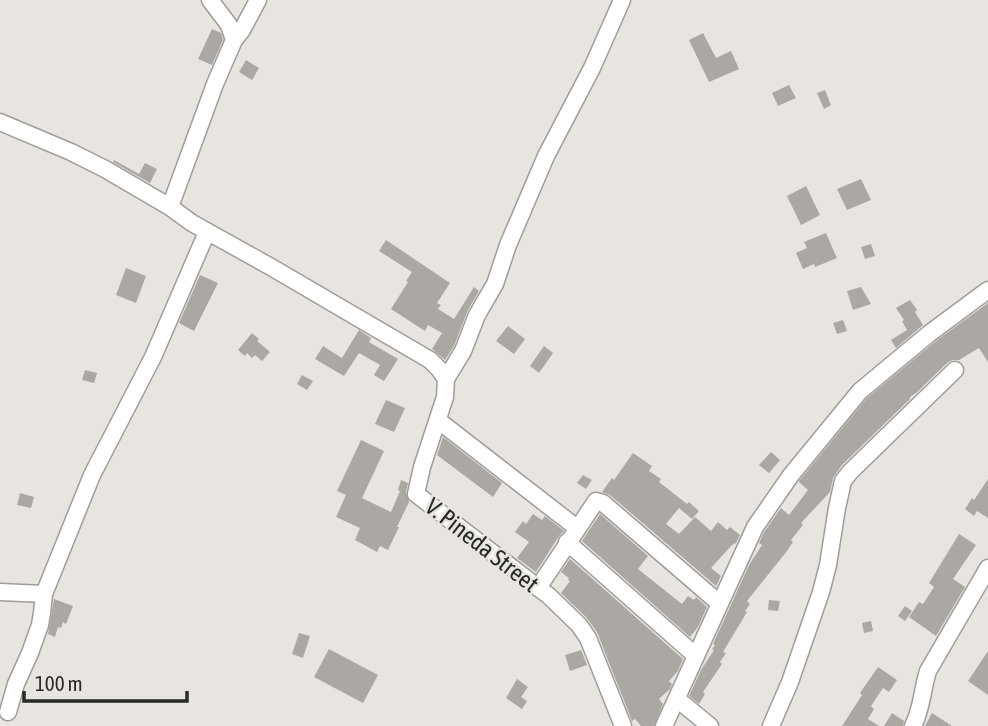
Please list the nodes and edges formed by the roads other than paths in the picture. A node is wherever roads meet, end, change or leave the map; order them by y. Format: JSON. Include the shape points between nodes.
{"nodes":[{"id":1,"x":210,"y":0,"type":"edge"},
{"id":2,"x":258,"y":0,"type":"edge"},
{"id":3,"x":622,"y":0,"type":"edge"},
{"id":4,"x":234,"y":40,"type":"junction"},
{"id":5,"x":0,"y":122,"type":"edge"},
{"id":6,"x":170,"y":207,"type":"junction"},
{"id":7,"x":207,"y":232,"type":"junction"},
{"id":8,"x":988,"y":290,"type":"edge"},
{"id":9,"x":955,"y":370,"type":"dead end"},
{"id":10,"x":446,"y":379,"type":"junction"},
{"id":11,"x":439,"y":421,"type":"junction"},
{"id":12,"x":577,"y":528,"type":"junction"},
{"id":13,"x":567,"y":542,"type":"junction"},
{"id":14,"x":988,"y":568,"type":"edge"},
{"id":15,"x":538,"y":588,"type":"junction"},
{"id":16,"x":0,"y":592,"type":"edge"},
{"id":17,"x":44,"y":594,"type":"junction"},
{"id":18,"x":719,"y":603,"type":"junction"},
{"id":19,"x":696,"y":656,"type":"junction"},
{"id":20,"x":677,"y":699,"type":"junction"},
{"id":21,"x":8,"y":712,"type":"dead end"},
{"id":22,"x":622,"y":726,"type":"edge"},
{"id":23,"x":664,"y":726,"type":"edge"},
{"id":24,"x":710,"y":726,"type":"edge"},
{"id":25,"x":771,"y":726,"type":"edge"},
{"id":26,"x":913,"y":726,"type":"edge"}],
"edges":[{"from":1,"to":4,"type":"street"},
{"from":2,"to":4,"type":"street"},
{"from":3,"to":10,"type":"street","via":[[542,166],[495,284]]},
{"from":4,"to":6,"type":"street"},
{"from":5,"to":6,"type":"street","via":[[87,159]]},
{"from":6,"to":7,"type":"street"},
{"from":7,"to":10,"type":"street","via":[[414,351]]},
{"from":7,"to":17,"type":"street","via":[[153,358],[92,475]]},
{"from":8,"to":18,"type":"street","via":[[875,377],[844,409],[764,512]]},
{"from":9,"to":25,"type":"street","via":[[844,481],[821,592]]},
{"from":10,"to":11,"type":"street","name":"V. Pineda Street"},
{"from":11,"to":12,"type":"street"},
{"from":11,"to":15,"type":"street","name":"V. Pineda Street","via":[[416,494]]},
{"from":12,"to":13,"type":"street"},
{"from":12,"to":18,"type":"street","via":[[597,501],[603,503]]},
{"from":13,"to":15,"type":"street"},
{"from":13,"to":19,"type":"street"},
{"from":14,"to":26,"type":"street","via":[[928,671]]},
{"from":15,"to":22,"type":"street","name":"V. Pineda Street","via":[[588,638]]},
{"from":16,"to":17,"type":"street"},
{"from":17,"to":21,"type":"street","via":[[40,625]]},
{"from":18,"to":19,"type":"street"},
{"from":19,"to":20,"type":"street"},
{"from":20,"to":23,"type":"street"},
{"from":20,"to":24,"type":"street"}]}
